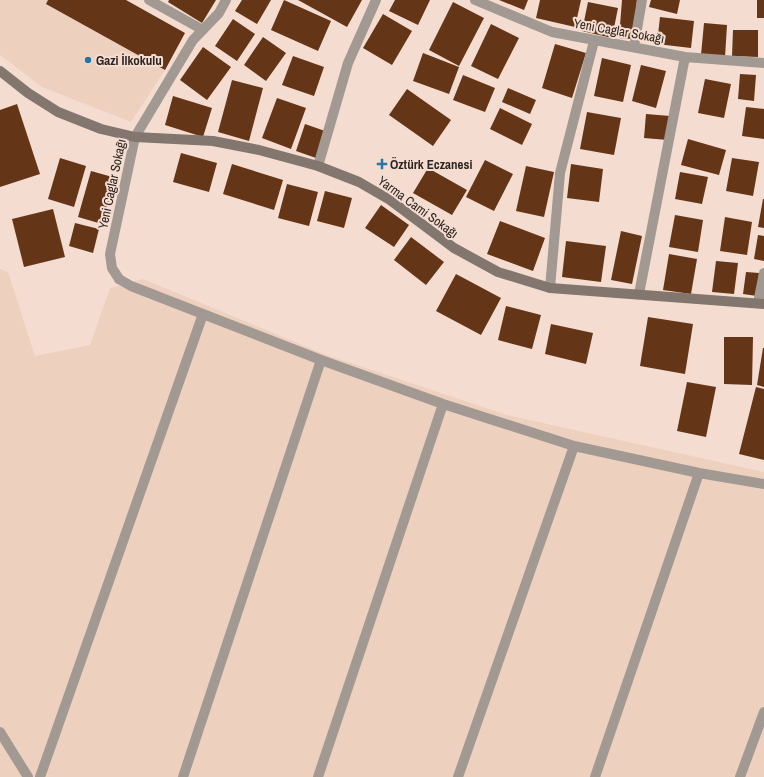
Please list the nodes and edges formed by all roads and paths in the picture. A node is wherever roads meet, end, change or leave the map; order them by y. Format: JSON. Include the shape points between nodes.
{"nodes":[{"id":1,"x":149,"y":0,"type":"edge"},
{"id":2,"x":226,"y":0,"type":"edge"},
{"id":3,"x":376,"y":0,"type":"edge"},
{"id":4,"x":475,"y":0,"type":"edge"},
{"id":5,"x":642,"y":0,"type":"edge"},
{"id":6,"x":203,"y":30,"type":"junction"},
{"id":7,"x":594,"y":40,"type":"junction"},
{"id":8,"x":634,"y":47,"type":"junction"},
{"id":9,"x":685,"y":57,"type":"junction"},
{"id":10,"x":764,"y":63,"type":"edge"},
{"id":11,"x":0,"y":71,"type":"edge"},
{"id":12,"x":135,"y":137,"type":"junction"},
{"id":13,"x":318,"y":166,"type":"junction"},
{"id":14,"x":764,"y":274,"type":"edge"},
{"id":15,"x":550,"y":288,"type":"junction"},
{"id":16,"x":639,"y":294,"type":"junction"},
{"id":17,"x":761,"y":304,"type":"edge"},
{"id":18,"x":203,"y":314,"type":"junction"},
{"id":19,"x":321,"y":360,"type":"junction"},
{"id":20,"x":444,"y":404,"type":"junction"},
{"id":21,"x":574,"y":446,"type":"junction"},
{"id":22,"x":699,"y":473,"type":"junction"},
{"id":23,"x":764,"y":484,"type":"edge"},
{"id":24,"x":764,"y":712,"type":"edge"},
{"id":25,"x":0,"y":732,"type":"edge"},
{"id":26,"x":28,"y":777,"type":"edge"},
{"id":27,"x":40,"y":777,"type":"edge"},
{"id":28,"x":183,"y":777,"type":"edge"},
{"id":29,"x":318,"y":777,"type":"edge"},
{"id":30,"x":458,"y":777,"type":"edge"},
{"id":31,"x":595,"y":777,"type":"edge"},
{"id":32,"x":740,"y":777,"type":"edge"}],
"edges":[{"from":1,"to":6,"type":"street"},
{"from":2,"to":6,"type":"street","name":"Yeni Caglar Sokağı"},
{"from":3,"to":13,"type":"street","via":[[348,63]]},
{"from":4,"to":7,"type":"street","name":"Yeni Caglar Sokağı","via":[[552,32]]},
{"from":5,"to":8,"type":"street"},
{"from":6,"to":12,"type":"street","name":"Yeni Caglar Sokağı","via":[[193,40]]},
{"from":7,"to":8,"type":"street","name":"Yeni Caglar Sokağı"},
{"from":7,"to":15,"type":"street","via":[[560,173]]},
{"from":8,"to":9,"type":"street","name":"Yeni Caglar Sokağı"},
{"from":9,"to":10,"type":"street","name":"Yeni Caglar Sokağı"},
{"from":9,"to":16,"type":"street"},
{"from":11,"to":12,"type":"street","name":"Yarma Cami Sokağı","via":[[58,112],[101,129]]},
{"from":12,"to":13,"type":"street","name":"Yarma Cami Sokağı","via":[[213,141]]},
{"from":12,"to":18,"type":"street","name":"Yeni Caglar Sokağı","via":[[110,254],[112,268],[119,279],[131,286]]},
{"from":13,"to":15,"type":"street","name":"Yarma Cami Sokağı","via":[[359,182],[390,200],[454,248],[498,272]]},
{"from":14,"to":17,"type":"street"},
{"from":15,"to":16,"type":"street","name":"Yarma Cami Sokağı"},
{"from":16,"to":17,"type":"street","name":"Yarma Cami Sokağı"},
{"from":18,"to":19,"type":"street"},
{"from":18,"to":27,"type":"street"},
{"from":19,"to":20,"type":"street"},
{"from":19,"to":28,"type":"street"},
{"from":20,"to":21,"type":"street"},
{"from":20,"to":29,"type":"street"},
{"from":21,"to":22,"type":"street"},
{"from":21,"to":30,"type":"street"},
{"from":22,"to":23,"type":"street"},
{"from":22,"to":31,"type":"street"},
{"from":24,"to":32,"type":"street"},
{"from":25,"to":26,"type":"street"}]}
